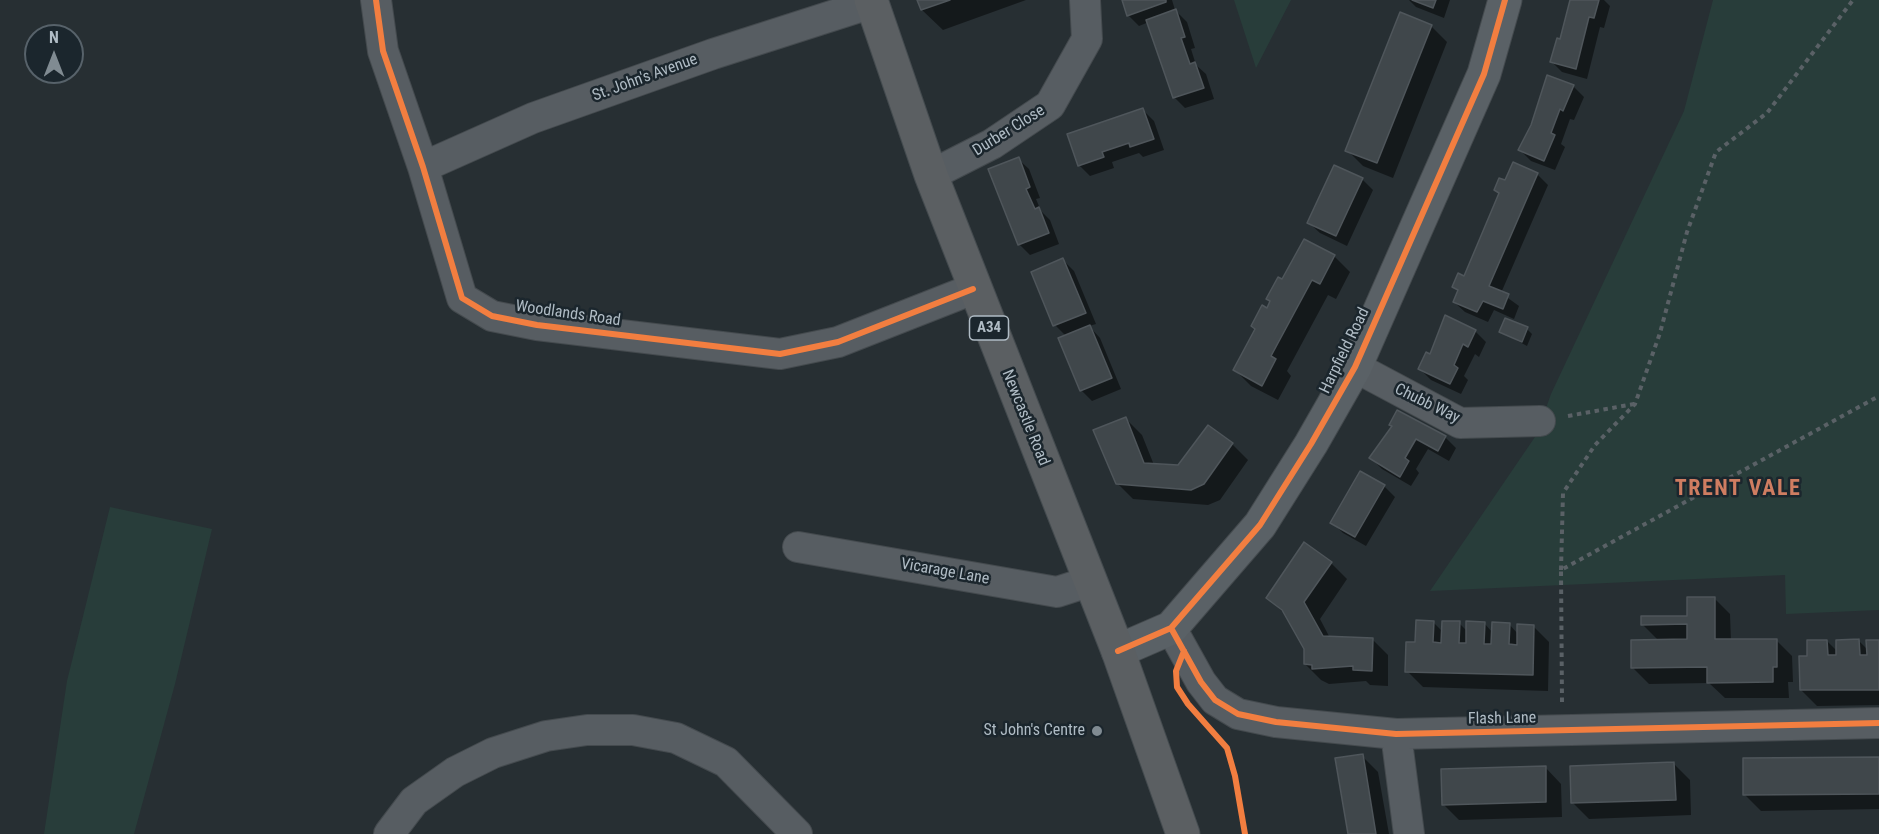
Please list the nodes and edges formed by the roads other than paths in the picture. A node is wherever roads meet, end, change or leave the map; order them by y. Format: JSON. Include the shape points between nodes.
{"nodes":[{"id":1,"x":376,"y":0,"type":"edge"},
{"id":2,"x":1085,"y":0,"type":"edge"},
{"id":3,"x":1505,"y":0,"type":"edge"},
{"id":4,"x":872,"y":2,"type":"edge"},
{"id":5,"x":423,"y":167,"type":"junction"},
{"id":6,"x":931,"y":175,"type":"junction"},
{"id":7,"x":973,"y":289,"type":"junction"},
{"id":8,"x":1355,"y":367,"type":"junction"},
{"id":9,"x":1540,"y":422,"type":"road end"},
{"id":10,"x":798,"y":547,"type":"dead end"},
{"id":11,"x":1091,"y":581,"type":"junction"},
{"id":12,"x":1171,"y":627,"type":"junction"},
{"id":13,"x":1118,"y":651,"type":"junction"},
{"id":14,"x":1879,"y":723,"type":"edge"},
{"id":15,"x":1396,"y":734,"type":"junction"},
{"id":16,"x":389,"y":834,"type":"edge"},
{"id":17,"x":797,"y":834,"type":"edge"},
{"id":18,"x":1183,"y":834,"type":"edge"},
{"id":19,"x":1409,"y":834,"type":"edge"}],
"edges":[{"from":1,"to":5,"type":"street","name":"Woodlands Road","via":[[383,51]]},
{"from":2,"to":6,"type":"street","name":"Durber Close","via":[[1086,39],[1050,105],[992,144]]},
{"from":3,"to":8,"type":"street","name":"Harpfield Road","via":[[1484,74]]},
{"from":4,"to":5,"type":"street","name":"St. John's Avenue","via":[[533,118]]},
{"from":4,"to":6,"type":"highway","name":"Newcastle Road","number":"A34"},
{"from":5,"to":7,"type":"street","name":"Woodlands Road","via":[[462,298],[492,316],[537,325],[780,354],[838,342]]},
{"from":6,"to":7,"type":"highway","name":"Newcastle Road","number":"A34"},
{"from":7,"to":11,"type":"highway","name":"Newcastle Road","number":"A34"},
{"from":8,"to":9,"type":"street","name":"Chubb Way","via":[[1460,423]]},
{"from":8,"to":12,"type":"street","name":"Harpfield Road","via":[[1260,525]]},
{"from":10,"to":11,"type":"street","name":"Vicarage Lane","via":[[1058,592]]},
{"from":11,"to":13,"type":"highway","name":"Newcastle Road","number":"A34"},
{"from":12,"to":13,"type":"street","name":"Harpfield Road"},
{"from":12,"to":15,"type":"street","name":"Flash Lane","via":[[1201,682],[1215,700],[1238,714],[1276,723]]},
{"from":13,"to":18,"type":"highway","name":"Newcastle Road","number":"A34"},
{"from":14,"to":15,"type":"street","name":"Flash Lane"},
{"from":15,"to":19,"type":"street"},
{"from":16,"to":17,"type":"street","via":[[414,801],[455,772],[493,753],[546,736],[587,730],[633,730],[676,738],[726,762]]}]}
